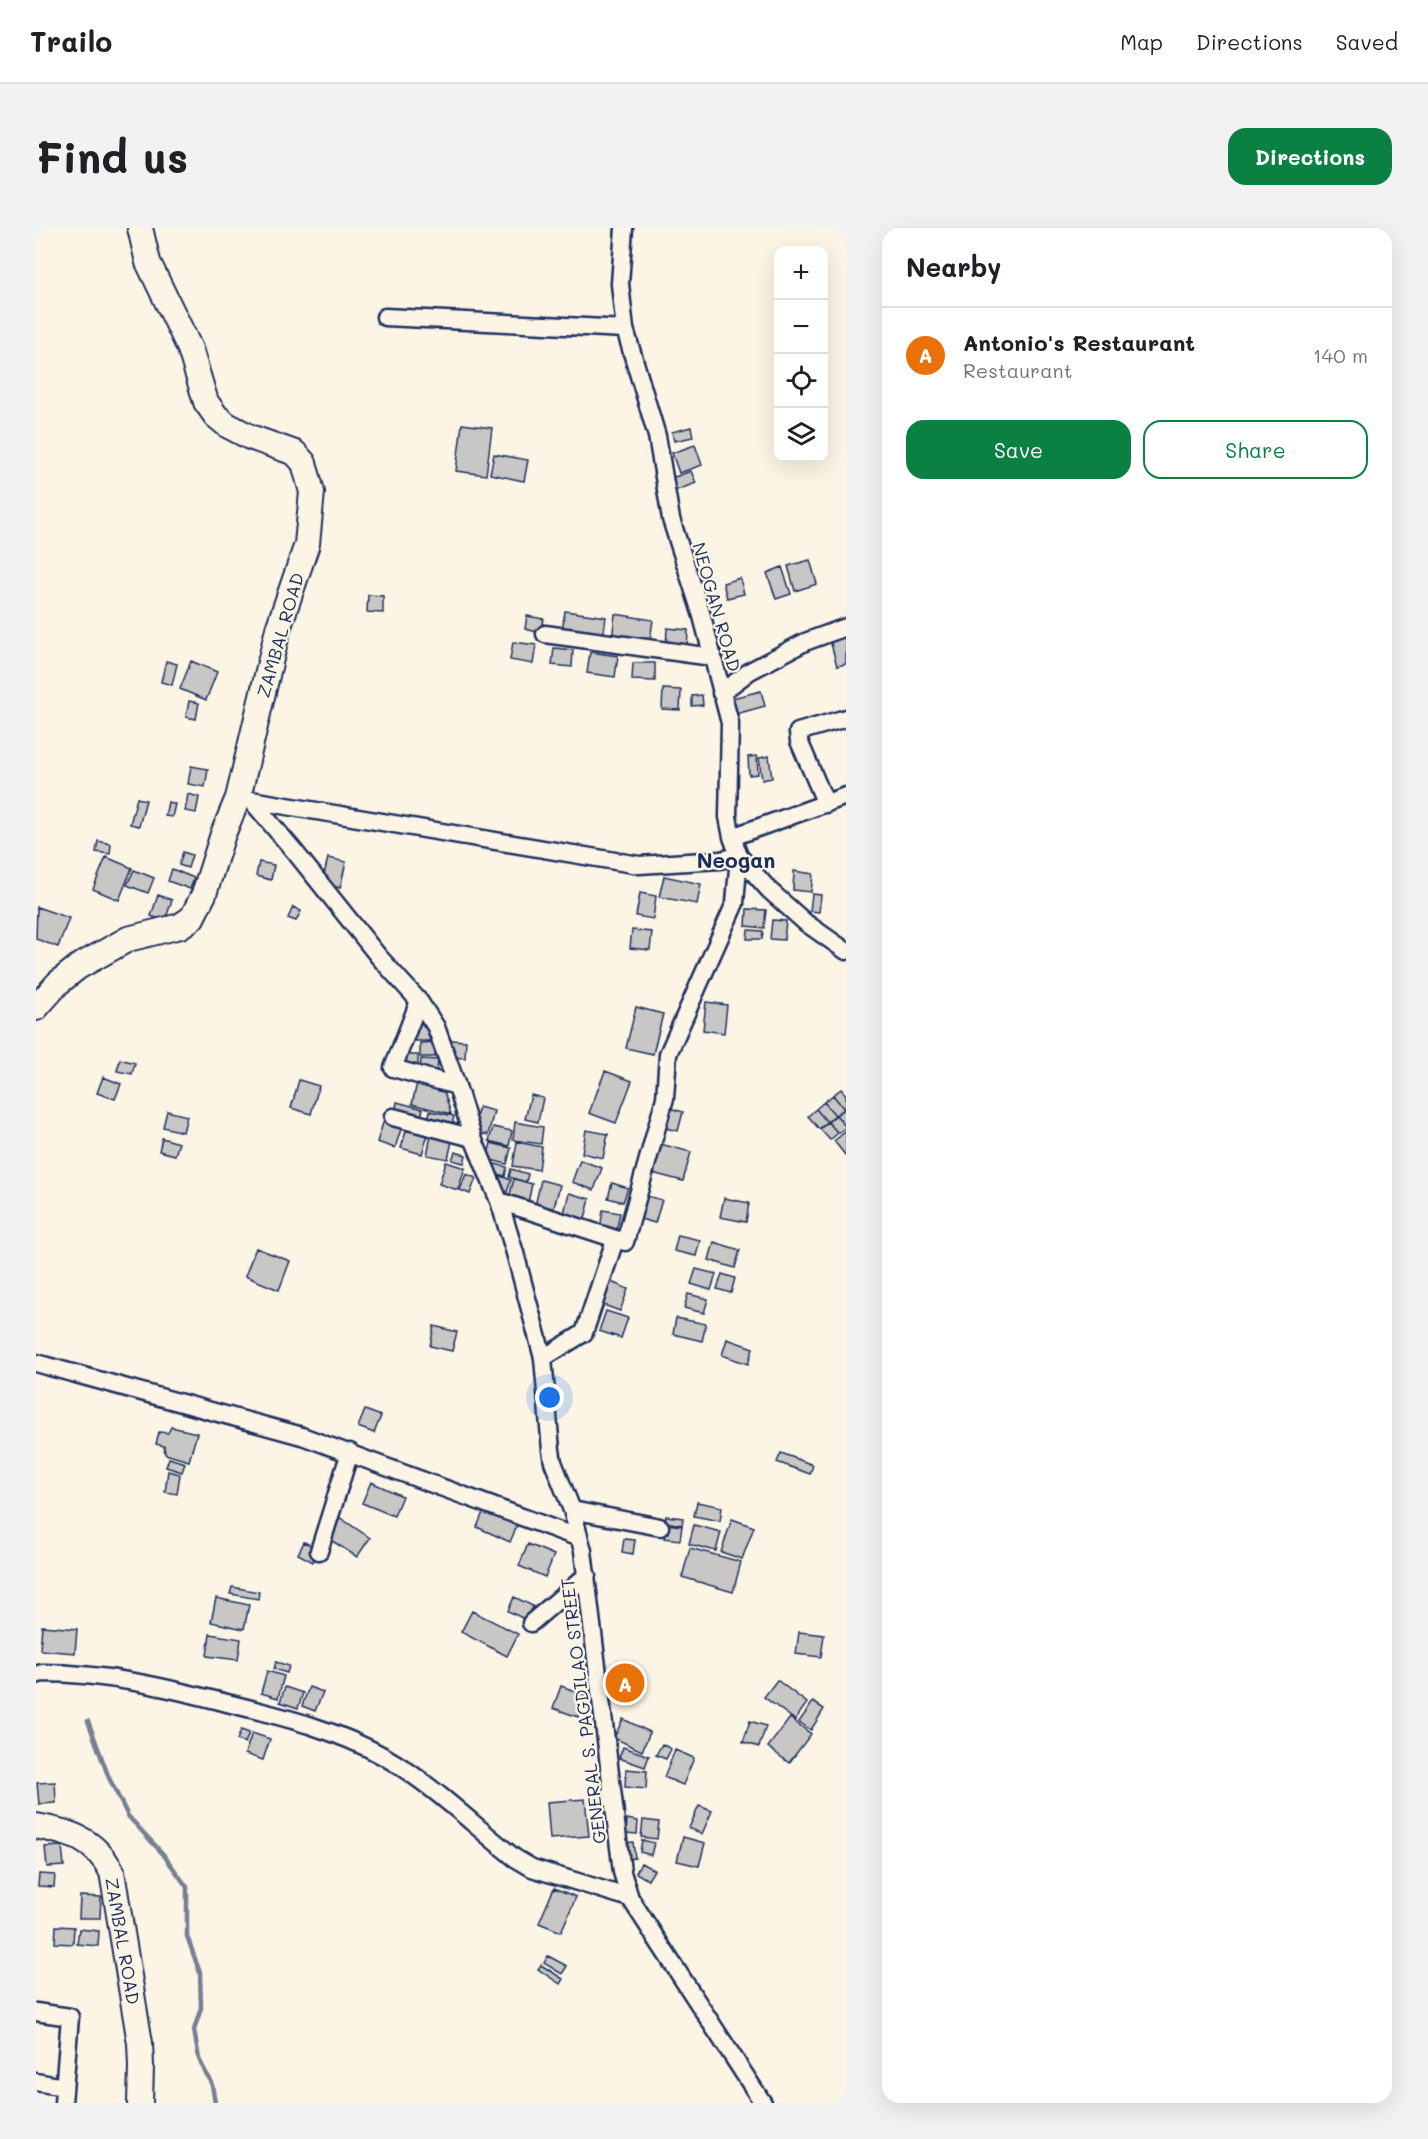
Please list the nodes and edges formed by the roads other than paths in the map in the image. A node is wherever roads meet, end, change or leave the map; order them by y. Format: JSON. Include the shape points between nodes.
{"nodes":[{"id":1,"x":140,"y":228,"type":"edge"},
{"id":2,"x":624,"y":228,"type":"edge"},
{"id":3,"x":385,"y":317,"type":"dead end"},
{"id":4,"x":625,"y":329,"type":"junction"},
{"id":5,"x":846,"y":627,"type":"edge"},
{"id":6,"x":545,"y":634,"type":"dead end"},
{"id":7,"x":712,"y":657,"type":"junction"},
{"id":8,"x":721,"y":693,"type":"junction"},
{"id":9,"x":846,"y":718,"type":"edge"},
{"id":10,"x":846,"y":796,"type":"edge"},
{"id":11,"x":244,"y":799,"type":"junction"},
{"id":12,"x":826,"y":804,"type":"junction"},
{"id":13,"x":732,"y":837,"type":"junction"},
{"id":14,"x":739,"y":856,"type":"junction"},
{"id":15,"x":838,"y":937,"type":"edge"},
{"id":16,"x":846,"y":951,"type":"edge"},
{"id":17,"x":419,"y":1001,"type":"junction"},
{"id":18,"x":36,"y":1008,"type":"edge"},
{"id":19,"x":457,"y":1086,"type":"junction"},
{"id":20,"x":393,"y":1118,"type":"dead end"},
{"id":21,"x":473,"y":1138,"type":"junction"},
{"id":22,"x":499,"y":1201,"type":"junction"},
{"id":23,"x":615,"y":1240,"type":"junction"},
{"id":24,"x":543,"y":1358,"type":"junction"},
{"id":25,"x":36,"y":1363,"type":"edge"},
{"id":26,"x":350,"y":1452,"type":"junction"},
{"id":27,"x":572,"y":1510,"type":"junction"},
{"id":28,"x":660,"y":1527,"type":"dead end"},
{"id":29,"x":579,"y":1538,"type":"junction"},
{"id":30,"x":319,"y":1551,"type":"dead end"},
{"id":31,"x":587,"y":1575,"type":"junction"},
{"id":32,"x":531,"y":1623,"type":"dead end"},
{"id":33,"x":36,"y":1675,"type":"edge"},
{"id":34,"x":36,"y":1826,"type":"edge"},
{"id":35,"x":630,"y":1898,"type":"junction"},
{"id":36,"x":36,"y":2012,"type":"edge"},
{"id":37,"x":36,"y":2082,"type":"edge"},
{"id":38,"x":64,"y":2095,"type":"edge"},
{"id":39,"x":140,"y":2103,"type":"edge"},
{"id":40,"x":763,"y":2103,"type":"edge"}],
"edges":[{"from":1,"to":11,"type":"street","name":"ZAMBAL ROAD","via":[[148,262],[190,349],[206,402],[227,425],[295,453],[304,463],[312,492],[307,544],[278,629]]},
{"from":2,"to":4,"type":"street","name":"NEOGAN ROAD","via":[[620,284]]},
{"from":3,"to":4,"type":"street"},
{"from":4,"to":7,"type":"street","name":"NEOGAN ROAD","via":[[657,436],[671,519]]},
{"from":5,"to":8,"type":"street","via":[[805,642],[750,670]]},
{"from":6,"to":7,"type":"street"},
{"from":7,"to":8,"type":"street","name":"NEOGAN ROAD"},
{"from":8,"to":13,"type":"street","name":"NEOGAN ROAD","via":[[730,723],[728,817]]},
{"from":9,"to":12,"type":"street","via":[[798,732],[798,741]]},
{"from":10,"to":12,"type":"street"},
{"from":11,"to":14,"type":"street","via":[[639,865]]},
{"from":11,"to":17,"type":"street","name":"GENERAL S. PAGDILAO STREET","via":[[295,852]]},
{"from":11,"to":18,"type":"street","name":"ZAMBAL ROAD","via":[[223,834],[204,894],[188,922],[128,939],[78,967]]},
{"from":12,"to":13,"type":"street"},
{"from":13,"to":14,"type":"street","name":"NEOGAN ROAD"},
{"from":14,"to":15,"type":"street","name":"NEOGAN ROAD","via":[[784,905]]},
{"from":14,"to":23,"type":"street","via":[[735,903],[668,1054],[665,1098],[630,1228],[625,1242]]},
{"from":15,"to":16,"type":"street","name":"NEOGAN ROAD"},
{"from":17,"to":19,"type":"street","name":"GENERAL S. PAGDILAO STREET","via":[[436,1027]]},
{"from":17,"to":19,"type":"street","via":[[393,1068]]},
{"from":19,"to":21,"type":"street","name":"GENERAL S. PAGDILAO STREET"},
{"from":20,"to":21,"type":"street"},
{"from":21,"to":22,"type":"street","name":"GENERAL S. PAGDILAO STREET"},
{"from":22,"to":23,"type":"street"},
{"from":22,"to":24,"type":"street","name":"GENERAL S. PAGDILAO STREET"},
{"from":23,"to":24,"type":"street","via":[[584,1333]]},
{"from":24,"to":27,"type":"street","name":"GENERAL S. PAGDILAO STREET","via":[[553,1462]]},
{"from":25,"to":26,"type":"street"},
{"from":26,"to":29,"type":"street"},
{"from":26,"to":30,"type":"street"},
{"from":27,"to":28,"type":"street"},
{"from":27,"to":29,"type":"street","name":"GENERAL S. PAGDILAO STREET"},
{"from":29,"to":31,"type":"street","name":"GENERAL S. PAGDILAO STREET"},
{"from":31,"to":32,"type":"street"},
{"from":31,"to":35,"type":"street","name":"GENERAL S. PAGDILAO STREET","via":[[622,1872]]},
{"from":33,"to":35,"type":"street","via":[[84,1675],[173,1689],[330,1731],[414,1776],[532,1868]]},
{"from":34,"to":39,"type":"street","name":"ZAMBAL ROAD","via":[[91,1844],[112,1872],[140,2043]]},
{"from":35,"to":40,"type":"street","name":"GENERAL S. PAGDILAO STREET"},
{"from":36,"to":38,"type":"street","via":[[70,2017]]},
{"from":37,"to":38,"type":"street"}]}
